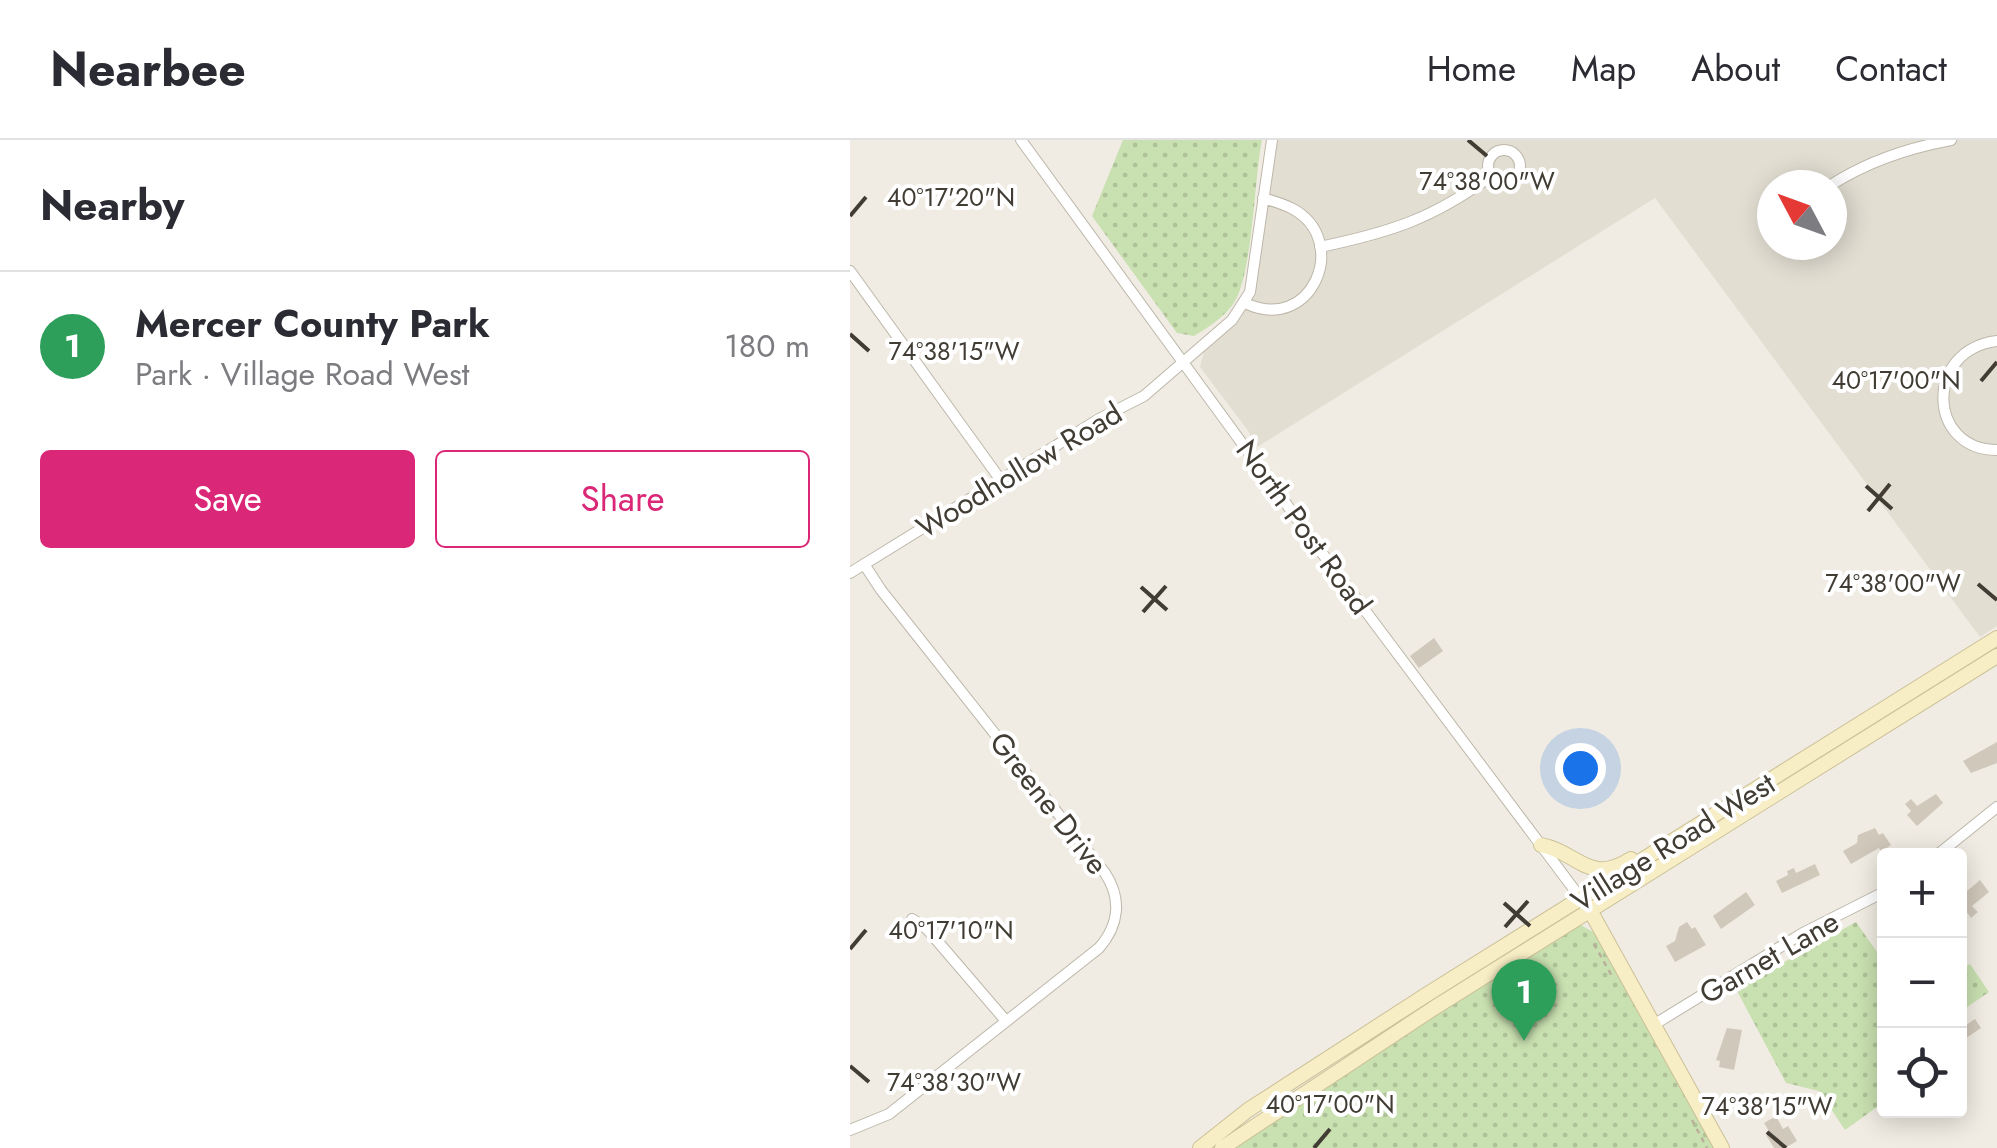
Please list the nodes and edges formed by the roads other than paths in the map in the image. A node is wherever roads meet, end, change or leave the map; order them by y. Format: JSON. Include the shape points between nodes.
{"nodes":[{"id":1,"x":1021,"y":140,"type":"edge"},
{"id":2,"x":1272,"y":140,"type":"edge"},
{"id":3,"x":1951,"y":140,"type":"edge"},
{"id":4,"x":1491,"y":176,"type":"dead end"},
{"id":5,"x":1847,"y":178,"type":"edge"},
{"id":6,"x":1263,"y":198,"type":"junction"},
{"id":7,"x":1320,"y":246,"type":"junction"},
{"id":8,"x":850,"y":271,"type":"edge"},
{"id":9,"x":1245,"y":303,"type":"junction"},
{"id":10,"x":1997,"y":341,"type":"edge"},
{"id":11,"x":1184,"y":364,"type":"junction"},
{"id":12,"x":1997,"y":450,"type":"edge"},
{"id":13,"x":1000,"y":480,"type":"junction"},
{"id":14,"x":864,"y":564,"type":"junction"},
{"id":15,"x":850,"y":573,"type":"edge"},
{"id":16,"x":1997,"y":638,"type":"edge"},
{"id":17,"x":1997,"y":656,"type":"edge"},
{"id":18,"x":1851,"y":730,"type":"junction"},
{"id":19,"x":1997,"y":807,"type":"edge"},
{"id":20,"x":1542,"y":846,"type":"junction"},
{"id":21,"x":1946,"y":848,"type":"edge"},
{"id":22,"x":1877,"y":896,"type":"edge"},
{"id":23,"x":1587,"y":906,"type":"junction"},
{"id":24,"x":912,"y":919,"type":"dead end"},
{"id":25,"x":1006,"y":1021,"type":"junction"},
{"id":26,"x":1655,"y":1024,"type":"junction"},
{"id":27,"x":850,"y":1130,"type":"edge"},
{"id":28,"x":1200,"y":1148,"type":"edge"},
{"id":29,"x":1222,"y":1148,"type":"edge"},
{"id":30,"x":1722,"y":1148,"type":"edge"}],
"edges":[{"from":1,"to":11,"type":"street","name":"North Post Road"},
{"from":2,"to":6,"type":"street"},
{"from":3,"to":5,"type":"street","via":[[1900,152]]},
{"from":4,"to":7,"type":"street","via":[[1409,224]]},
{"from":6,"to":7,"type":"street","via":[[1303,216]]},
{"from":6,"to":9,"type":"street"},
{"from":7,"to":9,"type":"street","via":[[1319,272],[1302,300],[1270,312]]},
{"from":8,"to":13,"type":"street"},
{"from":9,"to":11,"type":"street","name":"Woodhollow Road"},
{"from":10,"to":12,"type":"street","via":[[1960,356],[1946,377],[1943,400],[1949,422],[1966,441]]},
{"from":11,"to":13,"type":"street","name":"Woodhollow Road","via":[[1144,396]]},
{"from":11,"to":20,"type":"street","name":"North Post Road"},
{"from":13,"to":14,"type":"street","name":"Woodhollow Road"},
{"from":14,"to":15,"type":"street","name":"Woodhollow Road"},
{"from":14,"to":25,"type":"street","name":"Greene Drive","via":[[1106,873],[1116,895],[1116,918],[1099,948]]},
{"from":16,"to":18,"type":"main road","name":"Village Road West"},
{"from":17,"to":23,"type":"main road","name":"Village Road West"},
{"from":18,"to":20,"type":"main road","via":[[1815,742],[1622,865],[1591,869]]},
{"from":18,"to":23,"type":"main road","name":"Village Road West"},
{"from":19,"to":21,"type":"street"},
{"from":20,"to":23,"type":"street","name":"North Post Road"},
{"from":22,"to":26,"type":"street","name":"Garnet Lane"},
{"from":23,"to":26,"type":"main road"},
{"from":23,"to":28,"type":"main road","name":"Village Road West","via":[[1248,1110]]},
{"from":23,"to":29,"type":"main road","name":"Village Road West"},
{"from":24,"to":25,"type":"street"},
{"from":25,"to":27,"type":"street","name":"Greene Drive","via":[[888,1114]]},
{"from":26,"to":30,"type":"main road"}]}
